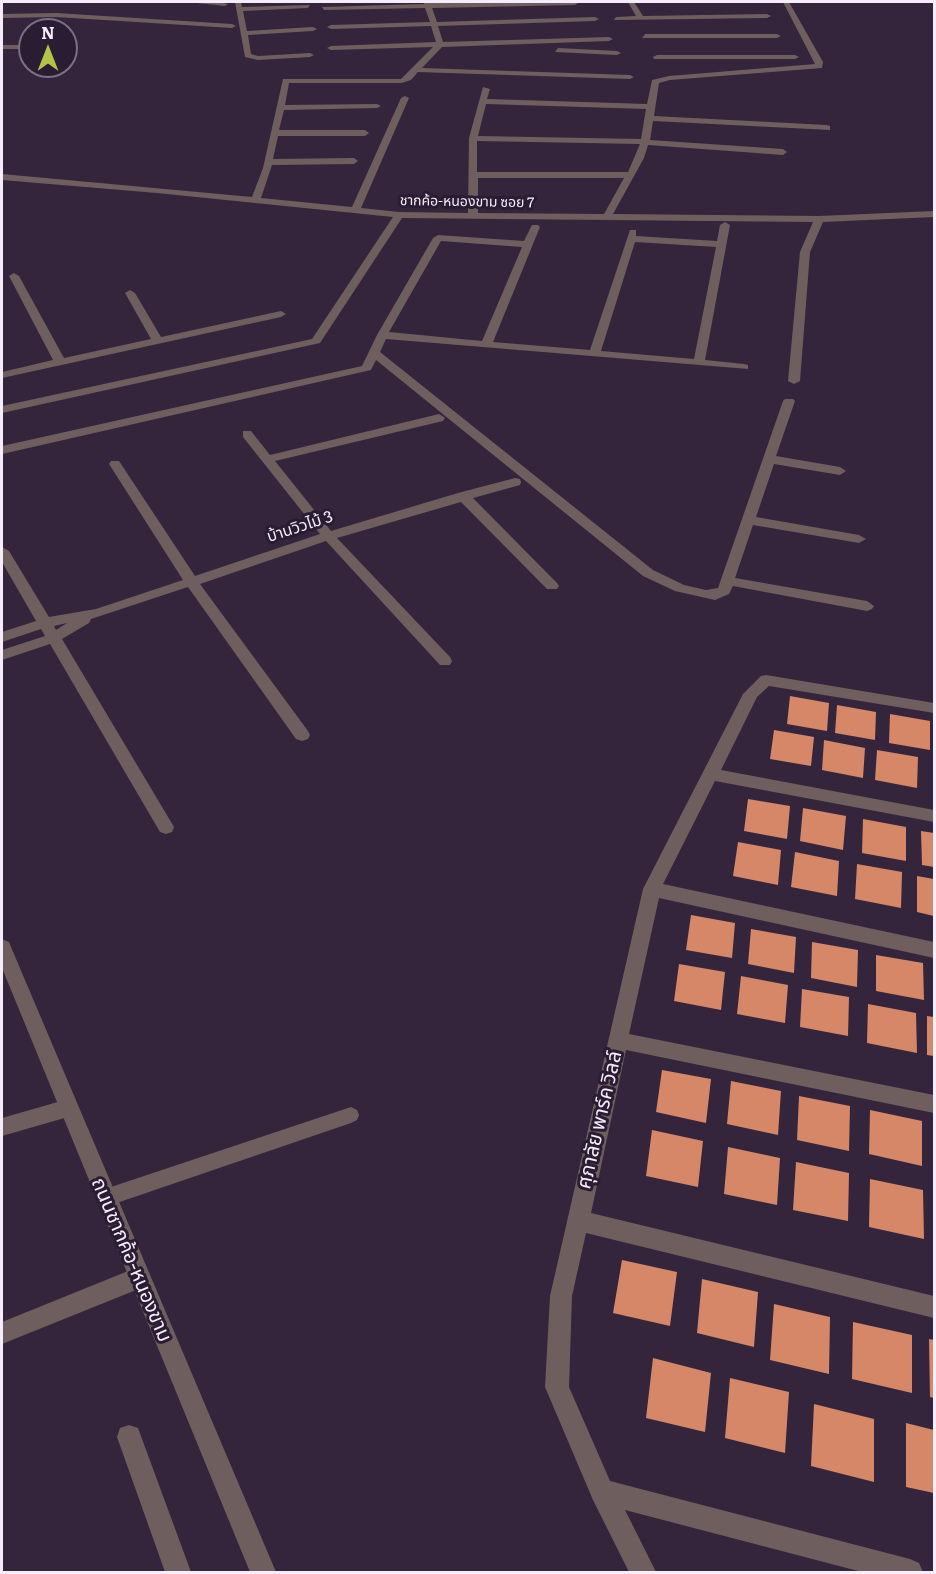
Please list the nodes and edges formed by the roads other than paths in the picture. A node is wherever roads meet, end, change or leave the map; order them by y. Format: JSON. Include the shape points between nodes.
{"nodes":[{"id":1,"x":191,"y":2,"type":"edge"},
{"id":2,"x":631,"y":2,"type":"edge"},
{"id":3,"x":786,"y":2,"type":"edge"},
{"id":4,"x":575,"y":3,"type":"edge"},
{"id":5,"x":225,"y":4,"type":"dead end"},
{"id":6,"x":428,"y":4,"type":"edge"},
{"id":7,"x":238,"y":5,"type":"edge"},
{"id":8,"x":308,"y":6,"type":"dead end"},
{"id":9,"x":324,"y":8,"type":"dead end"},
{"id":10,"x":695,"y":9,"type":"dead end"},
{"id":11,"x":2,"y":16,"type":"edge"},
{"id":12,"x":767,"y":16,"type":"dead end"},
{"id":13,"x":700,"y":17,"type":"junction"},
{"id":14,"x":640,"y":18,"type":"junction"},
{"id":15,"x":595,"y":19,"type":"dead end"},
{"id":16,"x":616,"y":19,"type":"dead end"},
{"id":17,"x":433,"y":24,"type":"junction"},
{"id":18,"x":232,"y":26,"type":"dead end"},
{"id":19,"x":331,"y":27,"type":"dead end"},
{"id":20,"x":313,"y":29,"type":"dead end"},
{"id":21,"x":245,"y":33,"type":"junction"},
{"id":22,"x":645,"y":36,"type":"dead end"},
{"id":23,"x":706,"y":36,"type":"junction"},
{"id":24,"x":777,"y":36,"type":"dead end"},
{"id":25,"x":609,"y":39,"type":"dead end"},
{"id":26,"x":440,"y":44,"type":"junction"},
{"id":27,"x":460,"y":44,"type":"junction"},
{"id":28,"x":2,"y":47,"type":"edge"},
{"id":29,"x":18,"y":47,"type":"edge"},
{"id":30,"x":331,"y":48,"type":"dead end"},
{"id":31,"x":617,"y":53,"type":"dead end"},
{"id":32,"x":310,"y":55,"type":"dead end"},
{"id":33,"x":657,"y":57,"type":"dead end"},
{"id":34,"x":712,"y":57,"type":"junction"},
{"id":35,"x":795,"y":57,"type":"dead end"},
{"id":36,"x":417,"y":70,"type":"junction"},
{"id":37,"x":720,"y":74,"type":"junction"},
{"id":38,"x":630,"y":77,"type":"dead end"},
{"id":39,"x":486,"y":89,"type":"dead end"},
{"id":40,"x":405,"y":98,"type":"dead end"},
{"id":41,"x":482,"y":101,"type":"junction"},
{"id":42,"x":377,"y":106,"type":"dead end"},
{"id":43,"x":651,"y":107,"type":"junction"},
{"id":44,"x":279,"y":108,"type":"junction"},
{"id":45,"x":650,"y":118,"type":"junction"},
{"id":46,"x":827,"y":128,"type":"dead end"},
{"id":47,"x":274,"y":133,"type":"junction"},
{"id":48,"x":366,"y":133,"type":"dead end"},
{"id":49,"x":473,"y":138,"type":"junction"},
{"id":50,"x":645,"y":142,"type":"junction"},
{"id":51,"x":783,"y":152,"type":"dead end"},
{"id":52,"x":354,"y":161,"type":"dead end"},
{"id":53,"x":268,"y":165,"type":"junction"},
{"id":54,"x":473,"y":175,"type":"junction"},
{"id":55,"x":629,"y":175,"type":"junction"},
{"id":56,"x":2,"y":177,"type":"edge"},
{"id":57,"x":256,"y":200,"type":"junction"},
{"id":58,"x":267,"y":201,"type":"junction"},
{"id":59,"x":356,"y":210,"type":"junction"},
{"id":60,"x":399,"y":215,"type":"junction"},
{"id":61,"x":473,"y":216,"type":"junction"},
{"id":62,"x":607,"y":217,"type":"junction"},
{"id":63,"x":934,"y":217,"type":"edge"},
{"id":64,"x":819,"y":219,"type":"junction"},
{"id":65,"x":725,"y":225,"type":"dead end"},
{"id":66,"x":535,"y":227,"type":"dead end"},
{"id":67,"x":528,"y":244,"type":"junction"},
{"id":68,"x":722,"y":244,"type":"junction"},
{"id":69,"x":14,"y":276,"type":"dead end"},
{"id":70,"x":130,"y":293,"type":"dead end"},
{"id":71,"x":281,"y":314,"type":"dead end"},
{"id":72,"x":381,"y":335,"type":"junction"},
{"id":73,"x":158,"y":341,"type":"junction"},
{"id":74,"x":487,"y":343,"type":"junction"},
{"id":75,"x":595,"y":352,"type":"junction"},
{"id":76,"x":374,"y":353,"type":"junction"},
{"id":77,"x":60,"y":362,"type":"junction"},
{"id":78,"x":699,"y":363,"type":"junction"},
{"id":79,"x":744,"y":367,"type":"dead end"},
{"id":80,"x":2,"y":375,"type":"edge"},
{"id":81,"x":794,"y":381,"type":"dead end"},
{"id":82,"x":789,"y":401,"type":"dead end"},
{"id":83,"x":2,"y":410,"type":"edge"},
{"id":84,"x":440,"y":418,"type":"dead end"},
{"id":85,"x":247,"y":434,"type":"dead end"},
{"id":86,"x":2,"y":450,"type":"edge"},
{"id":87,"x":268,"y":459,"type":"junction"},
{"id":88,"x":769,"y":459,"type":"junction"},
{"id":89,"x":115,"y":464,"type":"dead end"},
{"id":90,"x":840,"y":471,"type":"dead end"},
{"id":91,"x":515,"y":482,"type":"dead end"},
{"id":92,"x":463,"y":496,"type":"junction"},
{"id":93,"x":749,"y":520,"type":"junction"},
{"id":94,"x":328,"y":536,"type":"junction"},
{"id":95,"x":859,"y":539,"type":"dead end"},
{"id":96,"x":2,"y":551,"type":"edge"},
{"id":97,"x":191,"y":581,"type":"junction"},
{"id":98,"x":728,"y":581,"type":"junction"},
{"id":99,"x":552,"y":586,"type":"dead end"},
{"id":100,"x":867,"y":606,"type":"dead end"},
{"id":101,"x":98,"y":613,"type":"junction"},
{"id":102,"x":44,"y":623,"type":"junction"},
{"id":103,"x":2,"y":637,"type":"edge"},
{"id":104,"x":53,"y":638,"type":"junction"},
{"id":105,"x":2,"y":655,"type":"edge"},
{"id":106,"x":444,"y":661,"type":"dead end"},
{"id":107,"x":934,"y":708,"type":"edge"},
{"id":108,"x":302,"y":735,"type":"dead end"},
{"id":109,"x":709,"y":774,"type":"junction"},
{"id":110,"x":934,"y":816,"type":"edge"},
{"id":111,"x":166,"y":827,"type":"dead end"},
{"id":112,"x":652,"y":889,"type":"junction"},
{"id":113,"x":2,"y":946,"type":"edge"},
{"id":114,"x":934,"y":950,"type":"edge"},
{"id":115,"x":618,"y":1040,"type":"junction"},
{"id":116,"x":934,"y":1104,"type":"edge"},
{"id":117,"x":68,"y":1108,"type":"junction"},
{"id":118,"x":351,"y":1115,"type":"dead end"},
{"id":119,"x":2,"y":1127,"type":"edge"},
{"id":120,"x":105,"y":1198,"type":"junction"},
{"id":121,"x":577,"y":1220,"type":"junction"},
{"id":122,"x":138,"y":1278,"type":"junction"},
{"id":123,"x":934,"y":1307,"type":"edge"},
{"id":124,"x":2,"y":1334,"type":"edge"},
{"id":125,"x":129,"y":1437,"type":"dead end"},
{"id":126,"x":602,"y":1491,"type":"junction"},
{"id":127,"x":178,"y":1572,"type":"edge"},
{"id":128,"x":263,"y":1572,"type":"edge"},
{"id":129,"x":643,"y":1572,"type":"edge"},
{"id":130,"x":910,"y":1572,"type":"edge"}],
"edges":[{"from":1,"to":5,"type":"street"},
{"from":2,"to":14,"type":"street"},
{"from":3,"to":37,"type":"street","via":[[819,66]]},
{"from":4,"to":6,"type":"street"},
{"from":6,"to":9,"type":"street"},
{"from":6,"to":17,"type":"street"},
{"from":7,"to":8,"type":"street"},
{"from":7,"to":21,"type":"street"},
{"from":10,"to":13,"type":"street"},
{"from":11,"to":18,"type":"street","via":[[56,15]]},
{"from":12,"to":13,"type":"street"},
{"from":13,"to":14,"type":"street"},
{"from":13,"to":23,"type":"street"},
{"from":14,"to":16,"type":"street"},
{"from":15,"to":17,"type":"street"},
{"from":17,"to":19,"type":"street"},
{"from":17,"to":26,"type":"street"},
{"from":20,"to":21,"type":"street"},
{"from":21,"to":32,"type":"street","via":[[248,55],[252,57]]},
{"from":22,"to":23,"type":"street"},
{"from":23,"to":24,"type":"street"},
{"from":23,"to":34,"type":"street"},
{"from":25,"to":27,"type":"street"},
{"from":26,"to":27,"type":"street"},
{"from":26,"to":30,"type":"street"},
{"from":26,"to":36,"type":"street"},
{"from":27,"to":31,"type":"street"},
{"from":28,"to":29,"type":"street"},
{"from":33,"to":34,"type":"street"},
{"from":34,"to":35,"type":"street"},
{"from":34,"to":37,"type":"street"},
{"from":36,"to":38,"type":"street"},
{"from":36,"to":44,"type":"street","via":[[402,81],[286,81]]},
{"from":37,"to":43,"type":"street","via":[[656,76]]},
{"from":39,"to":41,"type":"street"},
{"from":40,"to":59,"type":"street"},
{"from":41,"to":43,"type":"street"},
{"from":41,"to":49,"type":"street"},
{"from":42,"to":44,"type":"street"},
{"from":43,"to":45,"type":"street"},
{"from":44,"to":47,"type":"street"},
{"from":45,"to":46,"type":"street"},
{"from":45,"to":50,"type":"street"},
{"from":47,"to":48,"type":"street"},
{"from":47,"to":53,"type":"street"},
{"from":49,"to":50,"type":"street"},
{"from":49,"to":54,"type":"street"},
{"from":50,"to":51,"type":"street"},
{"from":50,"to":55,"type":"street"},
{"from":52,"to":53,"type":"street"},
{"from":53,"to":57,"type":"street"},
{"from":53,"to":58,"type":"street","via":[[272,180]]},
{"from":54,"to":55,"type":"street"},
{"from":54,"to":61,"type":"street"},
{"from":55,"to":62,"type":"street"},
{"from":56,"to":57,"type":"street","name":"ชากค้อ-หนองขาม ซอย 7"},
{"from":57,"to":58,"type":"street","name":"ชากค้อ-หนองขาม ซอย 7"},
{"from":58,"to":59,"type":"street","name":"ชากค้อ-หนองขาม ซอย 7"},
{"from":59,"to":60,"type":"street","name":"ชากค้อ-หนองขาม ซอย 7"},
{"from":60,"to":61,"type":"street","name":"ชากค้อ-หนองขาม ซอย 7"},
{"from":60,"to":83,"type":"street","via":[[316,341]]},
{"from":61,"to":62,"type":"street","name":"ชากค้อ-หนองขาม ซอย 7"},
{"from":62,"to":64,"type":"street","name":"ชากค้อ-หนองขาม ซอย 7"},
{"from":63,"to":64,"type":"street","name":"ชากค้อ-หนองขาม ซอย 7"},
{"from":64,"to":81,"type":"street","via":[[806,252]]},
{"from":65,"to":68,"type":"street"},
{"from":66,"to":67,"type":"street"},
{"from":67,"to":72,"type":"street","via":[[438,238]]},
{"from":67,"to":74,"type":"street"},
{"from":68,"to":75,"type":"street","via":[[632,236]]},
{"from":68,"to":78,"type":"street"},
{"from":69,"to":77,"type":"street"},
{"from":70,"to":73,"type":"street"},
{"from":71,"to":73,"type":"street"},
{"from":72,"to":74,"type":"street"},
{"from":72,"to":76,"type":"street"},
{"from":73,"to":77,"type":"street"},
{"from":74,"to":75,"type":"street"},
{"from":75,"to":78,"type":"street"},
{"from":76,"to":86,"type":"street","via":[[367,368]]},
{"from":76,"to":98,"type":"street","via":[[648,573],[680,588],[705,594],[720,594]]},
{"from":77,"to":80,"type":"street"},
{"from":78,"to":79,"type":"street"},
{"from":82,"to":88,"type":"street"},
{"from":84,"to":87,"type":"street"},
{"from":85,"to":87,"type":"street"},
{"from":87,"to":94,"type":"street"},
{"from":88,"to":90,"type":"street"},
{"from":88,"to":93,"type":"street"},
{"from":89,"to":97,"type":"street"},
{"from":91,"to":92,"type":"street","name":"บ้านวิวไม้ 3"},
{"from":92,"to":94,"type":"street","name":"บ้านวิวไม้ 3"},
{"from":92,"to":99,"type":"street"},
{"from":93,"to":95,"type":"street"},
{"from":93,"to":98,"type":"street"},
{"from":94,"to":97,"type":"street","name":"บ้านวิวไม้ 3"},
{"from":94,"to":106,"type":"street"},
{"from":96,"to":102,"type":"street"},
{"from":97,"to":101,"type":"street","name":"บ้านวิวไม้ 3"},
{"from":97,"to":108,"type":"street"},
{"from":98,"to":100,"type":"street"},
{"from":101,"to":102,"type":"street","name":"บ้านวิวไม้ 3"},
{"from":101,"to":104,"type":"street","name":"บ้านวิวไม้ 3"},
{"from":102,"to":103,"type":"street","name":"บ้านวิวไม้ 3"},
{"from":102,"to":104,"type":"street"},
{"from":104,"to":105,"type":"street","name":"บ้านวิวไม้ 3"},
{"from":104,"to":111,"type":"street"},
{"from":107,"to":109,"type":"street","name":"ศุภาลัย พาร์ค วิลล์","via":[[766,680],[751,694]]},
{"from":109,"to":110,"type":"street"},
{"from":109,"to":112,"type":"street","name":"ศุภาลัย พาร์ค วิลล์"},
{"from":112,"to":114,"type":"street"},
{"from":112,"to":115,"type":"street","name":"ศุภาลัย พาร์ค วิลล์"},
{"from":113,"to":117,"type":"street","name":"ถนนชากค้อ-หนองขาม"},
{"from":115,"to":116,"type":"street"},
{"from":115,"to":121,"type":"street","name":"ศุภาลัย พาร์ค วิลล์"},
{"from":117,"to":119,"type":"street"},
{"from":117,"to":120,"type":"street","name":"ถนนชากค้อ-หนองขาม"},
{"from":118,"to":120,"type":"lane"},
{"from":120,"to":122,"type":"street","name":"ถนนชากค้อ-หนองขาม"},
{"from":121,"to":123,"type":"street"},
{"from":121,"to":126,"type":"street","name":"ศุภาลัย พาร์ค วิลล์","via":[[561,1296],[557,1387]]},
{"from":122,"to":124,"type":"street"},
{"from":122,"to":128,"type":"street","name":"ถนนชากค้อ-หนองขาม"},
{"from":125,"to":127,"type":"street"},
{"from":126,"to":129,"type":"street","name":"ศุภาลัย พาร์ค วิลล์"},
{"from":126,"to":130,"type":"street"}]}
